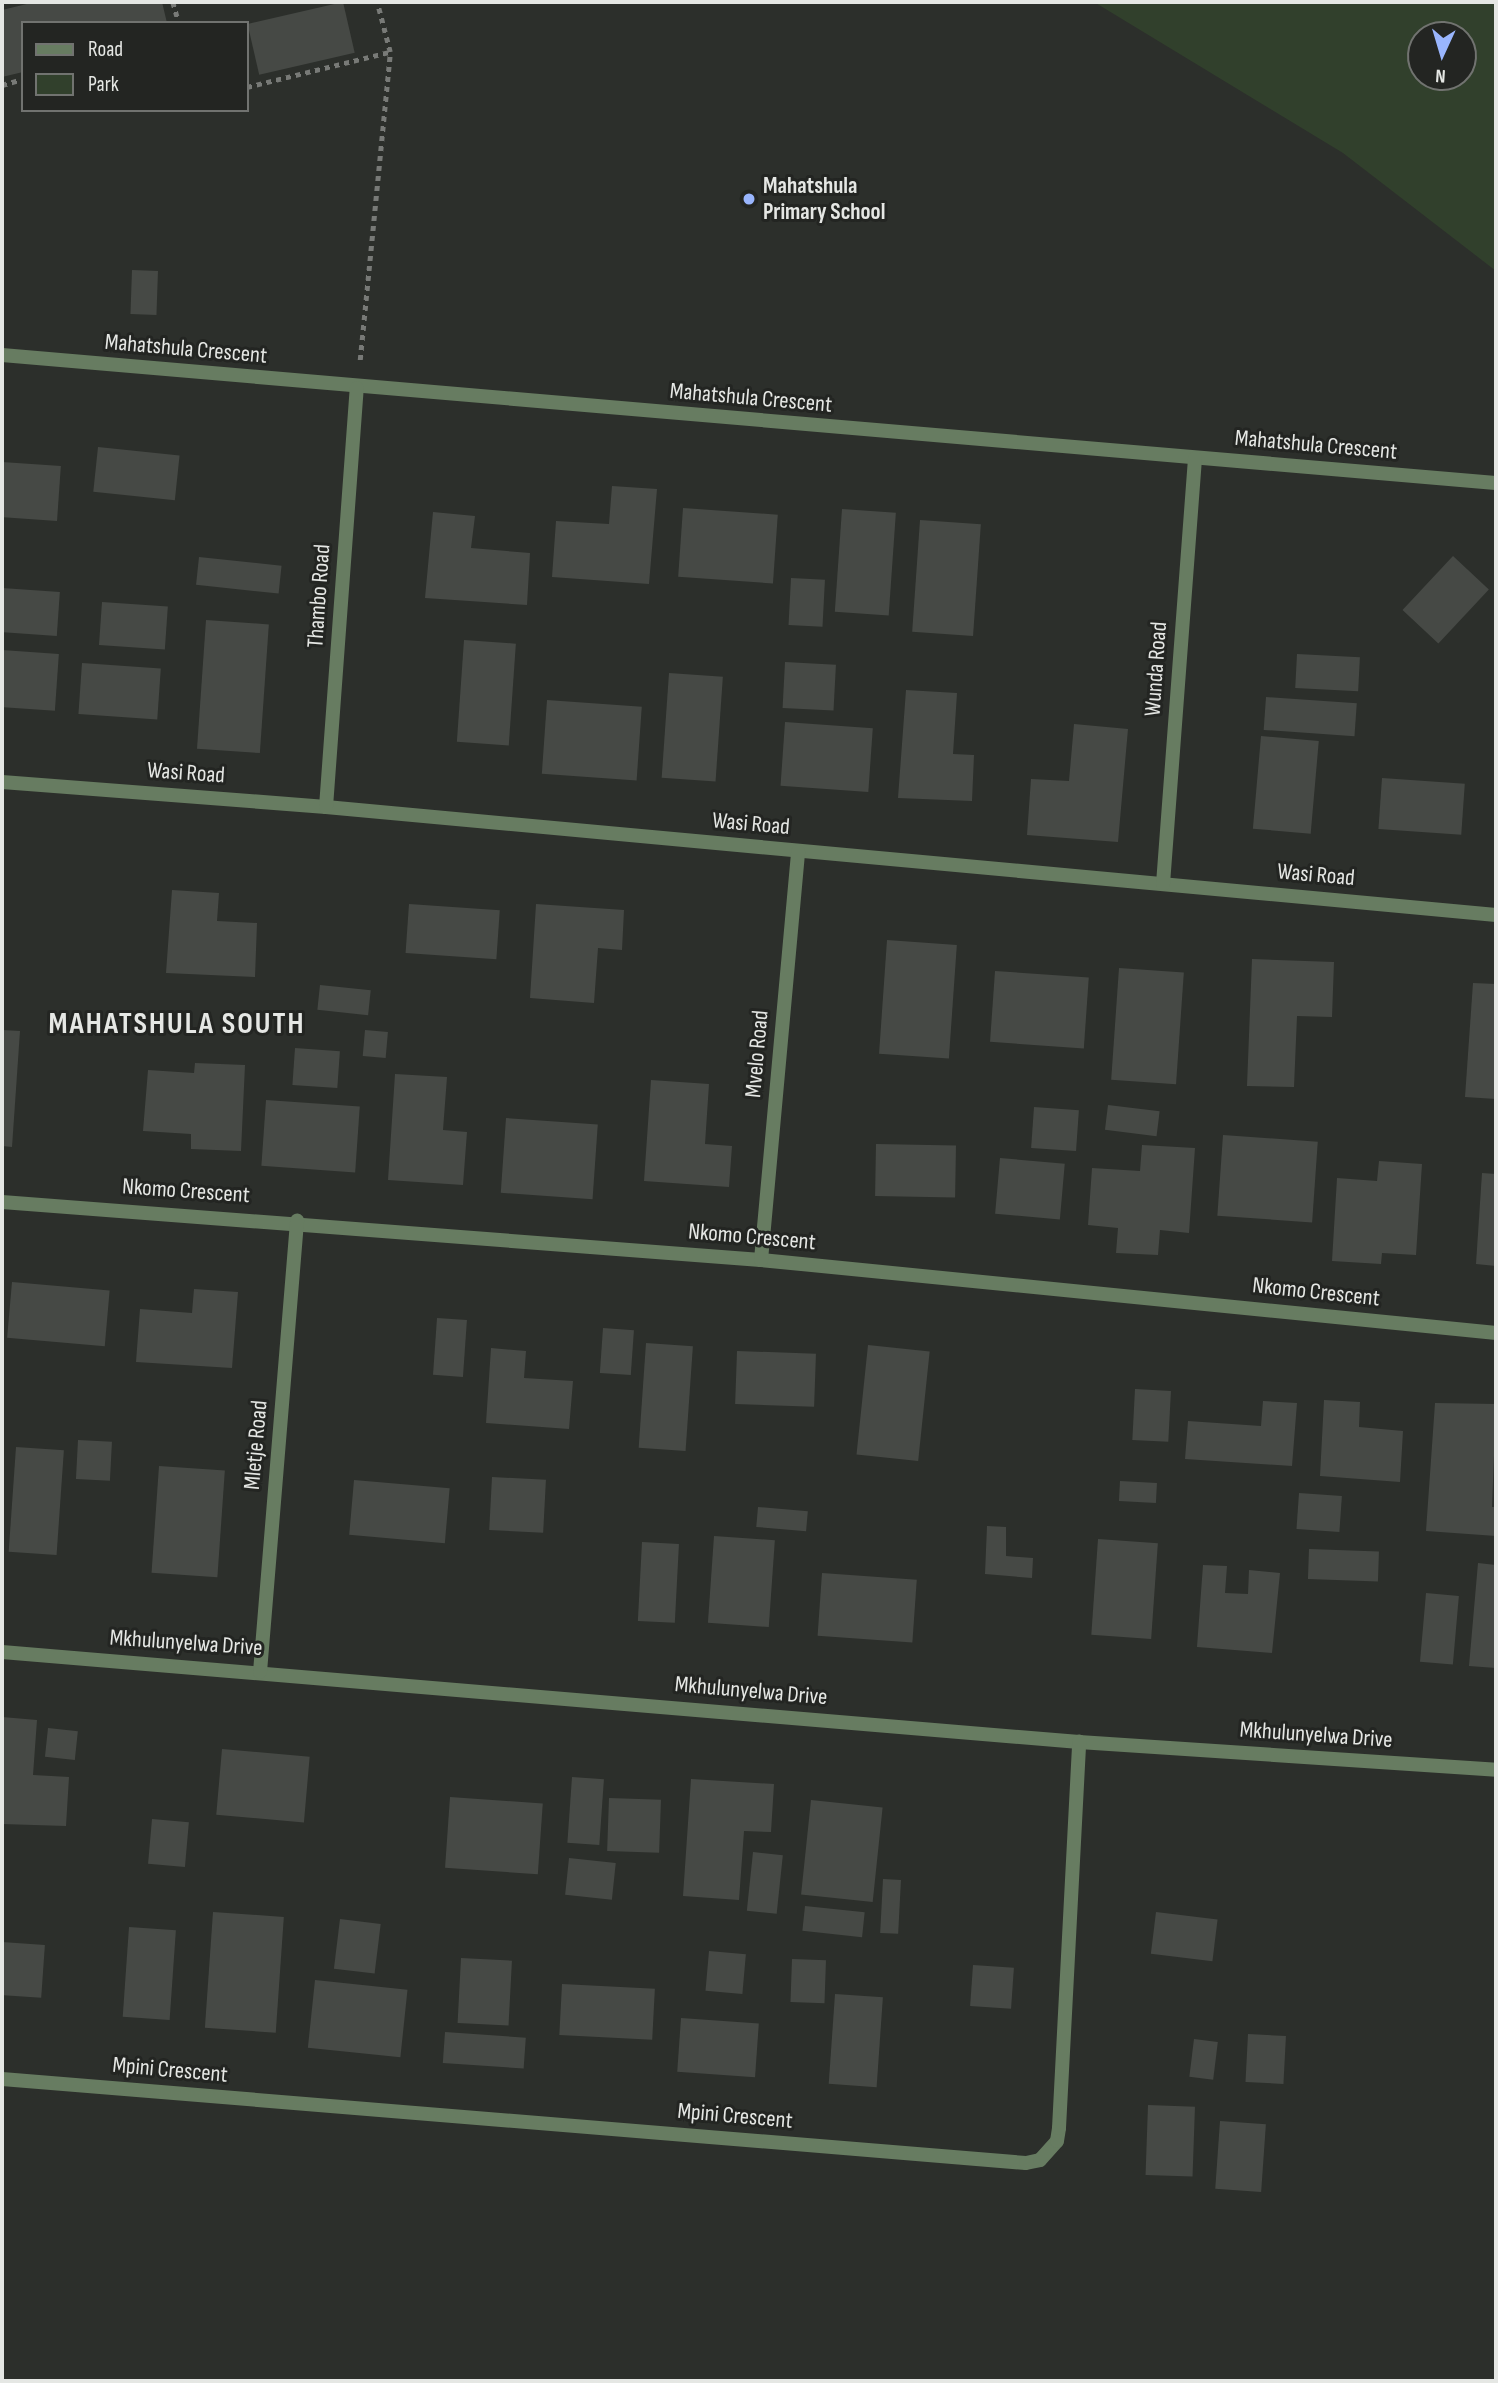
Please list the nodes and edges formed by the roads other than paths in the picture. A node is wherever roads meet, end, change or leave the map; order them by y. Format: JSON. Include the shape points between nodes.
{"nodes":[{"id":1,"x":2,"y":355,"type":"edge"},
{"id":2,"x":357,"y":388,"type":"junction"},
{"id":3,"x":1195,"y":458,"type":"junction"},
{"id":4,"x":1496,"y":483,"type":"edge"},
{"id":5,"x":2,"y":782,"type":"edge"},
{"id":6,"x":326,"y":807,"type":"junction"},
{"id":7,"x":798,"y":852,"type":"junction"},
{"id":8,"x":1163,"y":884,"type":"junction"},
{"id":9,"x":1496,"y":915,"type":"edge"},
{"id":10,"x":2,"y":1202,"type":"edge"},
{"id":11,"x":298,"y":1221,"type":"junction"},
{"id":12,"x":761,"y":1260,"type":"junction"},
{"id":13,"x":1496,"y":1333,"type":"edge"},
{"id":14,"x":2,"y":1652,"type":"edge"},
{"id":15,"x":260,"y":1672,"type":"junction"},
{"id":16,"x":1079,"y":1742,"type":"junction"},
{"id":17,"x":1496,"y":1770,"type":"edge"},
{"id":18,"x":2,"y":2079,"type":"edge"}],
"edges":[{"from":1,"to":2,"type":"street","name":"Mahatshula Crescent"},
{"from":2,"to":3,"type":"street","name":"Mahatshula Crescent"},
{"from":2,"to":6,"type":"street","name":"Thambo Road"},
{"from":3,"to":4,"type":"street","name":"Mahatshula Crescent"},
{"from":3,"to":8,"type":"street","name":"Wunda Road"},
{"from":5,"to":6,"type":"street","name":"Wasi Road"},
{"from":6,"to":7,"type":"street","name":"Wasi Road"},
{"from":7,"to":8,"type":"street","name":"Wasi Road"},
{"from":7,"to":12,"type":"street","name":"Mvelo Road"},
{"from":8,"to":9,"type":"street","name":"Wasi Road"},
{"from":10,"to":11,"type":"street","name":"Nkomo Crescent"},
{"from":11,"to":12,"type":"street","name":"Nkomo Crescent"},
{"from":11,"to":15,"type":"street","name":"Mletje Road"},
{"from":12,"to":13,"type":"street","name":"Nkomo Crescent"},
{"from":14,"to":15,"type":"street","name":"Mkhulunyelwa Drive"},
{"from":15,"to":16,"type":"street","name":"Mkhulunyelwa Drive"},
{"from":16,"to":17,"type":"street","name":"Mkhulunyelwa Drive"},
{"from":16,"to":18,"type":"street","name":"Mpini Crescent","via":[[1059,2128],[1057,2141],[1040,2160],[1026,2163]]}]}
